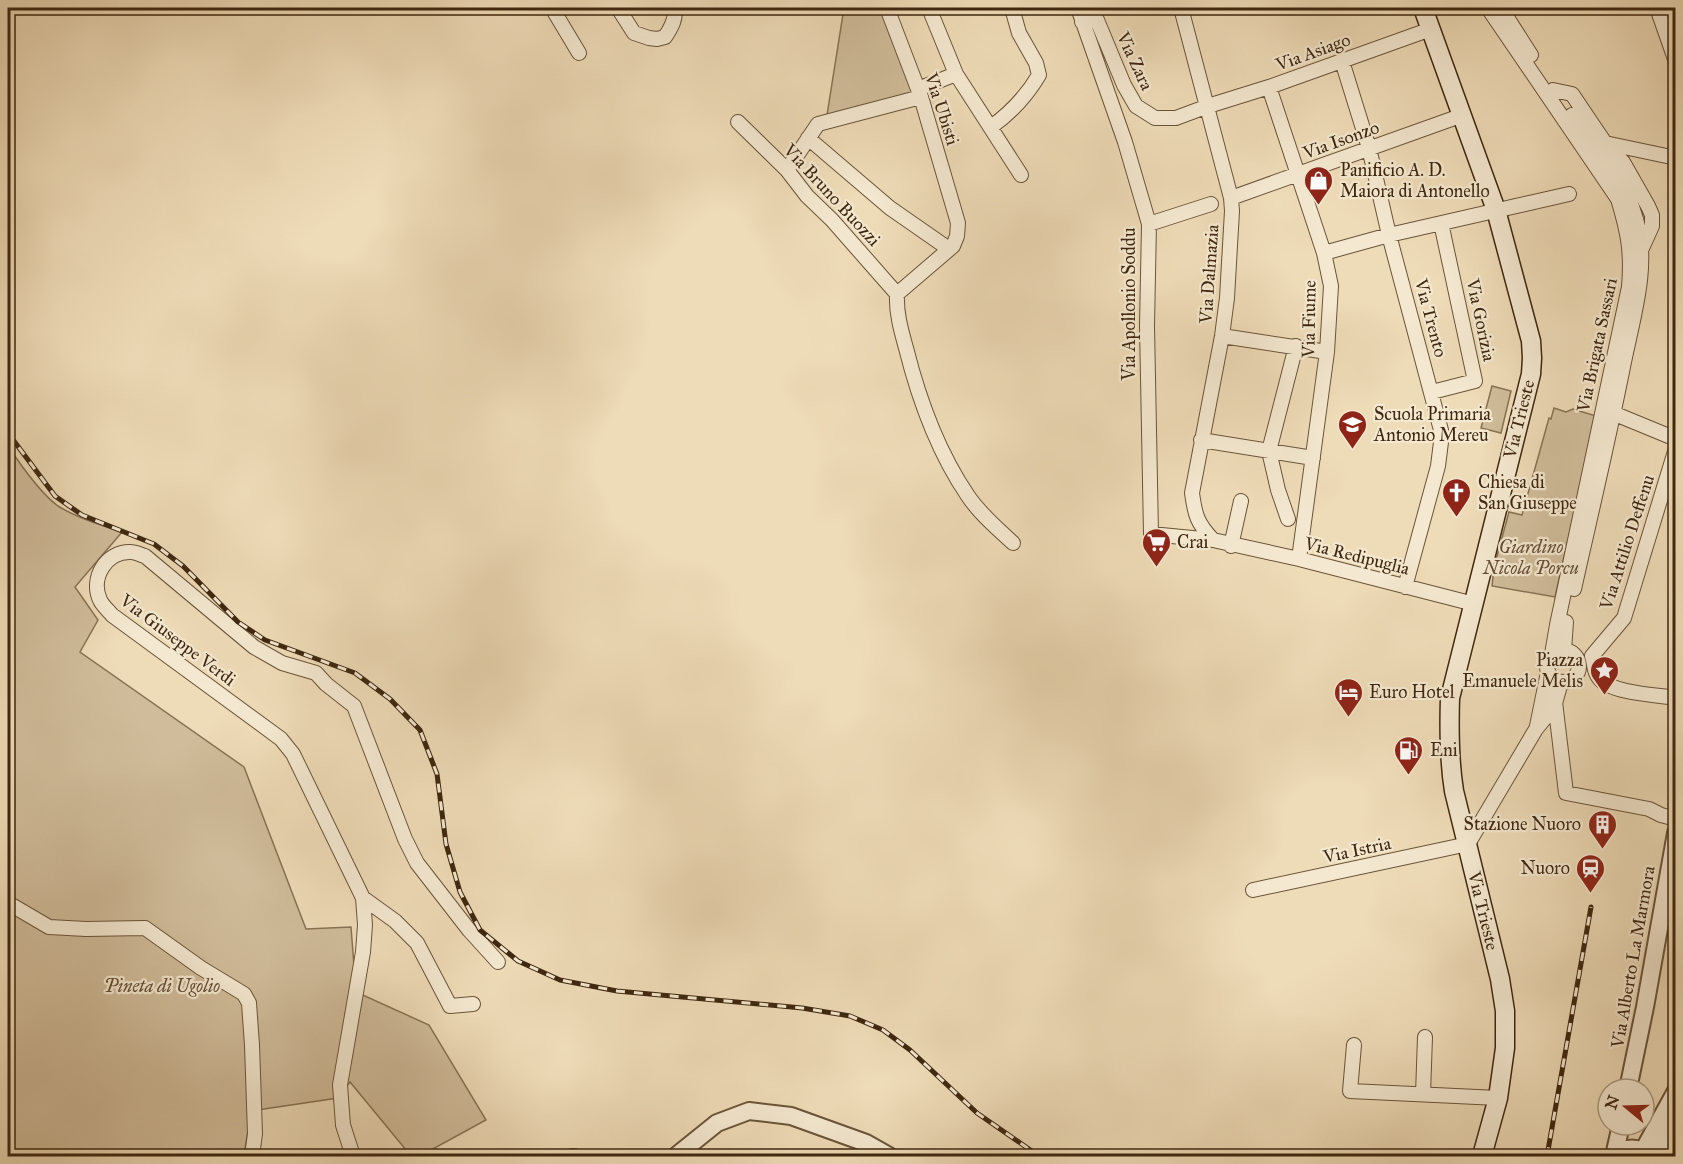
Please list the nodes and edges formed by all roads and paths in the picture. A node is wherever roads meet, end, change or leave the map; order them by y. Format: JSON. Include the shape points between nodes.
{"nodes":[{"id":1,"x":552,"y":8,"type":"edge"},
{"id":2,"x":618,"y":8,"type":"edge"},
{"id":3,"x":674,"y":8,"type":"edge"},
{"id":4,"x":887,"y":8,"type":"edge"},
{"id":5,"x":929,"y":8,"type":"edge"},
{"id":6,"x":1012,"y":8,"type":"edge"},
{"id":7,"x":1078,"y":8,"type":"edge"},
{"id":8,"x":1180,"y":8,"type":"edge"},
{"id":9,"x":1423,"y":8,"type":"edge"},
{"id":10,"x":1488,"y":8,"type":"edge"},
{"id":11,"x":1501,"y":8,"type":"edge"},
{"id":12,"x":1657,"y":8,"type":"edge"},
{"id":13,"x":1082,"y":22,"type":"junction"},
{"id":14,"x":1431,"y":30,"type":"junction"},
{"id":15,"x":579,"y":53,"type":"dead end"},
{"id":16,"x":1342,"y":61,"type":"junction"},
{"id":17,"x":1676,"y":62,"type":"edge"},
{"id":18,"x":956,"y":74,"type":"junction"},
{"id":19,"x":1269,"y":87,"type":"junction"},
{"id":20,"x":1553,"y":90,"type":"junction"},
{"id":21,"x":920,"y":93,"type":"junction"},
{"id":22,"x":1208,"y":106,"type":"junction"},
{"id":23,"x":1463,"y":115,"type":"junction"},
{"id":24,"x":738,"y":122,"type":"dead end"},
{"id":25,"x":991,"y":127,"type":"junction"},
{"id":26,"x":808,"y":138,"type":"junction"},
{"id":27,"x":1605,"y":142,"type":"junction"},
{"id":28,"x":1370,"y":148,"type":"junction"},
{"id":29,"x":1676,"y":158,"type":"edge"},
{"id":30,"x":787,"y":170,"type":"junction"},
{"id":31,"x":1021,"y":175,"type":"dead end"},
{"id":32,"x":1298,"y":175,"type":"junction"},
{"id":33,"x":1569,"y":194,"type":"dead end"},
{"id":34,"x":1231,"y":198,"type":"junction"},
{"id":35,"x":1211,"y":204,"type":"dead end"},
{"id":36,"x":1496,"y":210,"type":"junction"},
{"id":37,"x":1441,"y":223,"type":"junction"},
{"id":38,"x":1149,"y":224,"type":"junction"},
{"id":39,"x":1389,"y":235,"type":"junction"},
{"id":40,"x":949,"y":249,"type":"junction"},
{"id":41,"x":1641,"y":250,"type":"junction"},
{"id":42,"x":1324,"y":253,"type":"junction"},
{"id":43,"x":897,"y":294,"type":"junction"},
{"id":44,"x":1222,"y":336,"type":"junction"},
{"id":45,"x":1296,"y":346,"type":"junction"},
{"id":46,"x":1328,"y":352,"type":"junction"},
{"id":47,"x":1432,"y":392,"type":"junction"},
{"id":48,"x":1608,"y":411,"type":"junction"},
{"id":49,"x":1676,"y":439,"type":"edge"},
{"id":50,"x":1202,"y":440,"type":"junction"},
{"id":51,"x":1676,"y":448,"type":"edge"},
{"id":52,"x":1269,"y":451,"type":"junction"},
{"id":53,"x":1313,"y":458,"type":"junction"},
{"id":54,"x":1241,"y":501,"type":"dead end"},
{"id":55,"x":1288,"y":519,"type":"dead end"},
{"id":56,"x":1213,"y":540,"type":"junction"},
{"id":57,"x":1013,"y":543,"type":"dead end"},
{"id":58,"x":1231,"y":546,"type":"junction"},
{"id":59,"x":1299,"y":559,"type":"junction"},
{"id":60,"x":1405,"y":587,"type":"junction"},
{"id":61,"x":1474,"y":604,"type":"junction"},
{"id":62,"x":1564,"y":653,"type":"junction"},
{"id":63,"x":1592,"y":656,"type":"junction"},
{"id":64,"x":1559,"y":677,"type":"junction"},
{"id":65,"x":1609,"y":687,"type":"junction"},
{"id":66,"x":1676,"y":698,"type":"edge"},
{"id":67,"x":1554,"y":706,"type":"junction"},
{"id":68,"x":1536,"y":729,"type":"junction"},
{"id":69,"x":1676,"y":819,"type":"edge"},
{"id":70,"x":1676,"y":833,"type":"edge"},
{"id":71,"x":1468,"y":844,"type":"junction"},
{"id":72,"x":1672,"y":870,"type":"edge"},
{"id":73,"x":1253,"y":890,"type":"dead end"},
{"id":74,"x":363,"y":898,"type":"junction"},
{"id":75,"x":8,"y":903,"type":"edge"},
{"id":76,"x":498,"y":962,"type":"dead end"},
{"id":77,"x":473,"y":1004,"type":"dead end"},
{"id":78,"x":1425,"y":1037,"type":"dead end"},
{"id":79,"x":1354,"y":1045,"type":"dead end"},
{"id":80,"x":1630,"y":1077,"type":"edge"},
{"id":81,"x":1674,"y":1094,"type":"edge"},
{"id":82,"x":1423,"y":1095,"type":"junction"},
{"id":83,"x":1498,"y":1098,"type":"junction"},
{"id":84,"x":1619,"y":1137,"type":"edge"},
{"id":85,"x":1646,"y":1153,"type":"edge"},
{"id":86,"x":252,"y":1156,"type":"edge"},
{"id":87,"x":353,"y":1156,"type":"edge"},
{"id":88,"x":675,"y":1156,"type":"edge"},
{"id":89,"x":889,"y":1156,"type":"edge"},
{"id":90,"x":1482,"y":1156,"type":"edge"},
{"id":91,"x":1615,"y":1156,"type":"edge"},
{"id":92,"x":1666,"y":1156,"type":"edge"}],
"edges":[{"from":1,"to":15,"type":"street"},
{"from":2,"to":3,"type":"street","via":[[634,33],[649,38],[665,37],[676,14]]},
{"from":4,"to":21,"type":"street","name":"Via Ubisti"},
{"from":5,"to":18,"type":"street"},
{"from":6,"to":25,"type":"street","via":[[1039,75],[1012,112]]},
{"from":7,"to":13,"type":"street"},
{"from":8,"to":22,"type":"street","name":"Via Dalmazia"},
{"from":9,"to":14,"type":"main road","name":"Via Trieste"},
{"from":10,"to":48,"type":"street","name":"Via Brigata Sassari","via":[[1610,185],[1628,231],[1629,287]]},
{"from":11,"to":20,"type":"street","name":"Via Brigata Sassari"},
{"from":12,"to":17,"type":"street"},
{"from":13,"to":22,"type":"street","name":"Via Zara","via":[[1097,21],[1136,106],[1155,118],[1176,118]]},
{"from":13,"to":38,"type":"street","name":"Via Apollonio Soddu","via":[[1125,142]]},
{"from":14,"to":16,"type":"street","name":"Via Asiago"},
{"from":14,"to":23,"type":"main road","name":"Via Trieste"},
{"from":16,"to":19,"type":"street","name":"Via Asiago"},
{"from":16,"to":28,"type":"street","name":"Via Trento"},
{"from":18,"to":21,"type":"street"},
{"from":18,"to":25,"type":"street"},
{"from":19,"to":22,"type":"street","name":"Via Asiago"},
{"from":19,"to":32,"type":"street","name":"Via Fiume"},
{"from":20,"to":27,"type":"street","name":"Via Brigata Sassari","via":[[1572,94]]},
{"from":20,"to":41,"type":"street","name":"Via Brigata Sassari","via":[[1611,165],[1637,221]]},
{"from":21,"to":26,"type":"street","via":[[818,123]]},
{"from":21,"to":40,"type":"street","name":"Via Ubisti","via":[[958,224],[957,236]]},
{"from":22,"to":34,"type":"street","name":"Via Dalmazia"},
{"from":23,"to":28,"type":"street","name":"Via Isonzo"},
{"from":23,"to":36,"type":"main road","name":"Via Trieste"},
{"from":24,"to":30,"type":"street","name":"Via Bruno Buozzi"},
{"from":25,"to":31,"type":"street"},
{"from":26,"to":30,"type":"street"},
{"from":26,"to":40,"type":"street","via":[[890,208]]},
{"from":27,"to":29,"type":"street"},
{"from":27,"to":41,"type":"street","name":"Via Brigata Sassari","via":[[1623,162],[1652,215],[1652,226]]},
{"from":28,"to":32,"type":"street","name":"Via Isonzo"},
{"from":28,"to":39,"type":"street","name":"Via Trento"},
{"from":30,"to":43,"type":"street","name":"Via Bruno Buozzi"},
{"from":32,"to":34,"type":"street","name":"Via Isonzo"},
{"from":32,"to":42,"type":"street","name":"Via Fiume"},
{"from":33,"to":36,"type":"street"},
{"from":34,"to":44,"type":"street","name":"Via Dalmazia"},
{"from":35,"to":38,"type":"street"},
{"from":36,"to":37,"type":"street"},
{"from":36,"to":61,"type":"main road","name":"Via Trieste","via":[[1533,358]]},
{"from":37,"to":39,"type":"street"},
{"from":37,"to":47,"type":"street","name":"Via Gorizia","via":[[1475,381]]},
{"from":38,"to":56,"type":"street","name":"Via Apollonio Soddu","via":[[1151,534]]},
{"from":39,"to":42,"type":"street"},
{"from":39,"to":47,"type":"street","name":"Via Trento"},
{"from":40,"to":43,"type":"street"},
{"from":41,"to":48,"type":"street","name":"Via Brigata Sassari","via":[[1639,286]]},
{"from":42,"to":46,"type":"street","name":"Via Fiume","via":[[1331,286]]},
{"from":43,"to":57,"type":"street","via":[[896,310],[912,372],[948,464],[986,519]]},
{"from":44,"to":45,"type":"street"},
{"from":44,"to":50,"type":"street","name":"Via Dalmazia"},
{"from":45,"to":46,"type":"street"},
{"from":45,"to":52,"type":"street"},
{"from":46,"to":53,"type":"street","name":"Via Fiume"},
{"from":47,"to":60,"type":"street","name":"Via Trento","via":[[1442,434],[1441,452]]},
{"from":48,"to":49,"type":"street"},
{"from":48,"to":62,"type":"street","name":"Via Brigata Sassari"},
{"from":50,"to":52,"type":"street"},
{"from":50,"to":56,"type":"street","name":"Via Dalmazia","via":[[1192,493],[1196,517]]},
{"from":51,"to":63,"type":"street","name":"Via Attilio Deffenu","via":[[1624,618]]},
{"from":52,"to":53,"type":"street"},
{"from":52,"to":55,"type":"street"},
{"from":53,"to":59,"type":"street","name":"Via Fiume"},
{"from":54,"to":58,"type":"street"},
{"from":56,"to":58,"type":"street","name":"Via Redipuglia"},
{"from":58,"to":59,"type":"street","name":"Via Redipuglia"},
{"from":59,"to":60,"type":"street","name":"Via Redipuglia"},
{"from":60,"to":61,"type":"street","name":"Via Redipuglia"},
{"from":61,"to":71,"type":"main road","name":"Via Trieste","via":[[1449,698],[1450,768]]},
{"from":62,"to":63,"type":"street"},
{"from":62,"to":64,"type":"street","via":[[1548,663]]},
{"from":62,"to":64,"type":"street","via":[[1579,661],[1580,668]]},
{"from":63,"to":65,"type":"street","via":[[1594,671]]},
{"from":64,"to":65,"type":"street"},
{"from":64,"to":67,"type":"street"},
{"from":64,"to":68,"type":"street"},
{"from":65,"to":66,"type":"street"},
{"from":67,"to":68,"type":"street"},
{"from":67,"to":69,"type":"street","via":[[1566,793],[1648,809]]},
{"from":68,"to":71,"type":"street"},
{"from":70,"to":72,"type":"street","name":"Via Alberto La Marmora"},
{"from":71,"to":73,"type":"street","name":"Via Istria"},
{"from":71,"to":83,"type":"main road","name":"Via Trieste","via":[[1505,1011]]},
{"from":72,"to":80,"type":"street","name":"Via Alberto La Marmora"},
{"from":74,"to":76,"type":"street","name":"Via Giuseppe Verdi","via":[[293,754],[280,739],[112,615],[100,601],[96,584],[106,561],[131,552],[145,556],[254,647],[282,663],[316,673],[354,706],[417,863]]},
{"from":74,"to":77,"type":"street","via":[[417,943],[450,1006]]},
{"from":74,"to":87,"type":"street","name":"Via Giuseppe Verdi","via":[[363,952],[340,1085],[343,1125]]},
{"from":75,"to":86,"type":"street","via":[[49,927],[145,928],[244,994],[249,1003],[255,1110]]},
{"from":78,"to":82,"type":"street"},
{"from":79,"to":82,"type":"street","via":[[1350,1091]]},
{"from":81,"to":85,"type":"street"},
{"from":81,"to":92,"type":"street","via":[[1661,1135],[1660,1148]]},
{"from":82,"to":83,"type":"street"},
{"from":83,"to":90,"type":"main road","name":"Via Trieste"},
{"from":84,"to":91,"type":"street"},
{"from":85,"to":91,"type":"street","via":[[1628,1149]]},
{"from":88,"to":89,"type":"street","via":[[717,1123],[750,1111],[791,1116],[866,1143]]}]}
